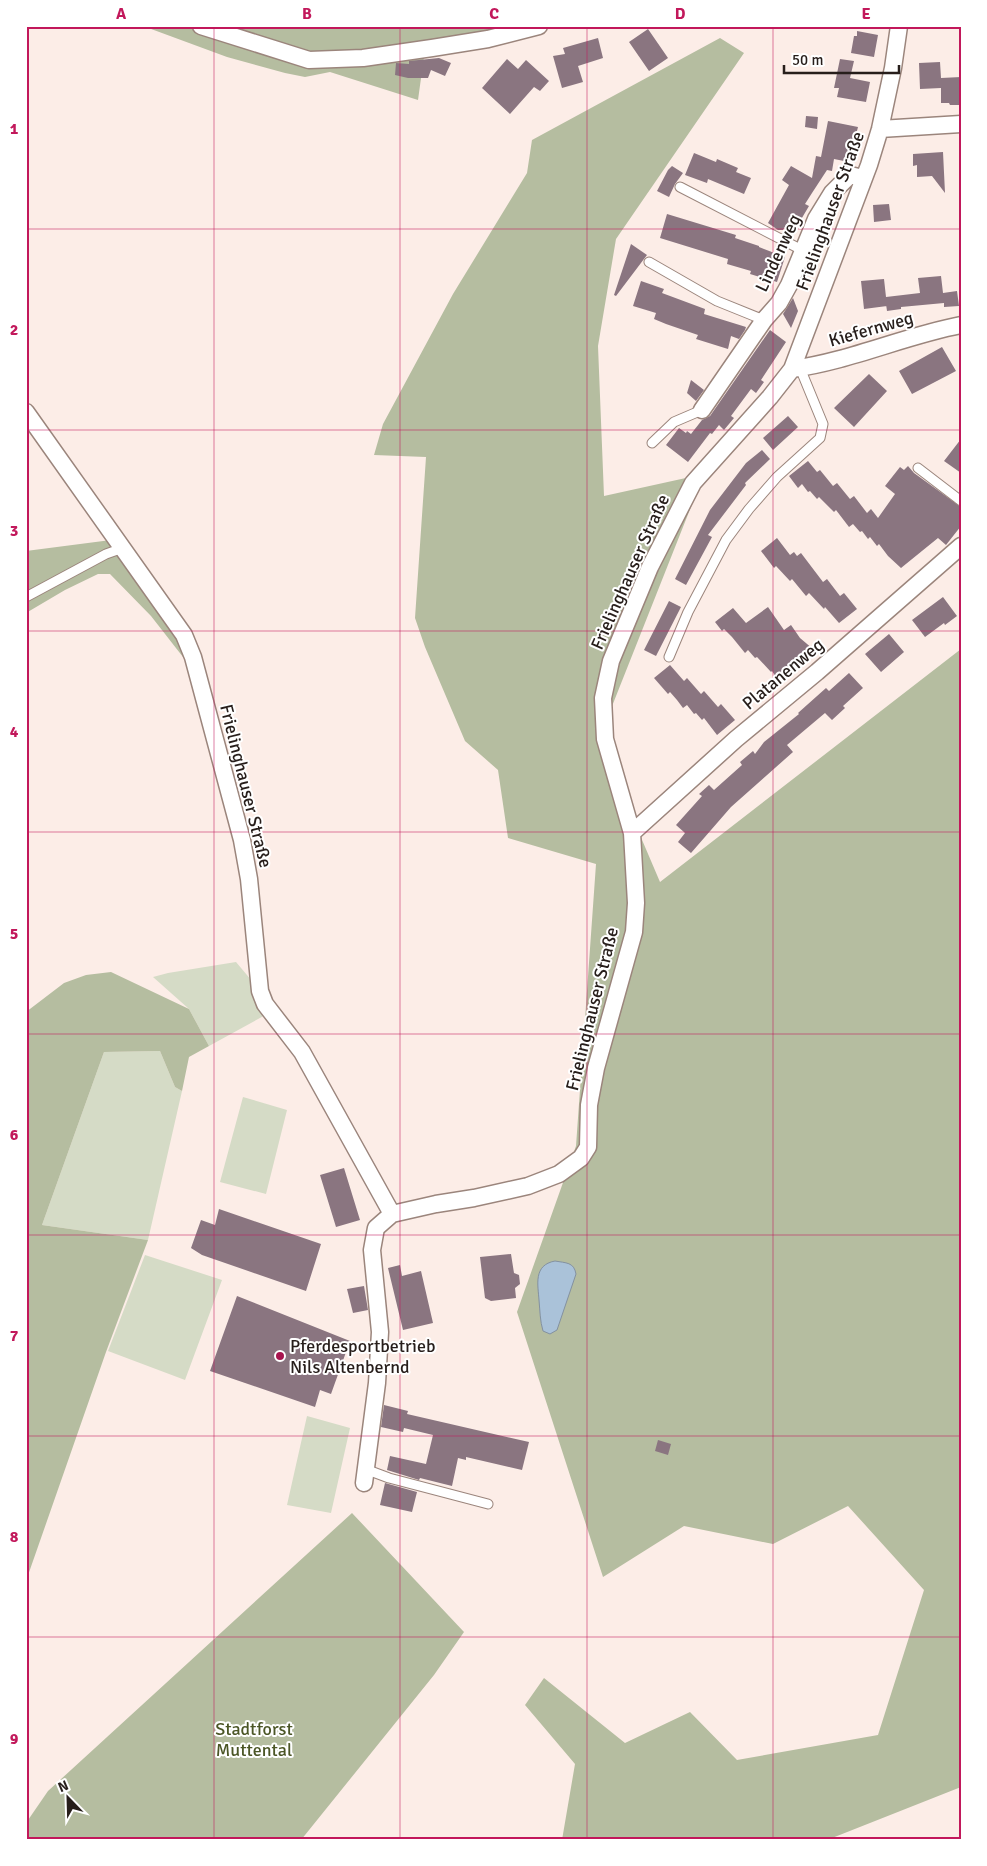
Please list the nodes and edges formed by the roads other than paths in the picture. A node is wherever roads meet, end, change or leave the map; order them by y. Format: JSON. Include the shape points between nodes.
{"nodes":[{"id":1,"x":201,"y":26,"type":"edge"},
{"id":2,"x":539,"y":26,"type":"edge"},
{"id":3,"x":898,"y":26,"type":"edge"},
{"id":4,"x":961,"y":124,"type":"edge"},
{"id":5,"x":880,"y":129,"type":"junction"},
{"id":6,"x":863,"y":178,"type":"junction"},
{"id":7,"x":680,"y":187,"type":"dead end"},
{"id":8,"x":804,"y":250,"type":"junction"},
{"id":9,"x":648,"y":262,"type":"dead end"},
{"id":10,"x":764,"y":320,"type":"junction"},
{"id":11,"x":961,"y":324,"type":"edge"},
{"id":12,"x":796,"y":369,"type":"junction"},
{"id":13,"x":702,"y":410,"type":"joint"},
{"id":14,"x":26,"y":412,"type":"edge"},
{"id":15,"x":652,"y":443,"type":"dead end"},
{"id":16,"x":918,"y":468,"type":"dead end"},
{"id":17,"x":961,"y":501,"type":"edge"},
{"id":18,"x":961,"y":546,"type":"edge"},
{"id":19,"x":124,"y":548,"type":"junction"},
{"id":20,"x":26,"y":597,"type":"edge"},
{"id":21,"x":669,"y":657,"type":"dead end"},
{"id":22,"x":632,"y":833,"type":"junction"},
{"id":23,"x":392,"y":1214,"type":"junction"},
{"id":24,"x":364,"y":1476,"type":"joint"},
{"id":25,"x":488,"y":1504,"type":"dead end"}],
"edges":[{"from":1,"to":2,"type":"street","via":[[309,60],[363,58],[432,48]]},
{"from":3,"to":5,"type":"street","name":"Frielinghauser Straße"},
{"from":4,"to":5,"type":"street"},
{"from":5,"to":6,"type":"street","name":"Frielinghauser Straße"},
{"from":6,"to":8,"type":"street","name":"Lindenweg","via":[[850,176],[832,193],[816,219]]},
{"from":6,"to":12,"type":"street","name":"Frielinghauser Straße"},
{"from":7,"to":8,"type":"lane"},
{"from":8,"to":10,"type":"street","name":"Lindenweg","via":[[779,303]]},
{"from":9,"to":10,"type":"lane","via":[[717,301]]},
{"from":10,"to":13,"type":"street","name":"Lindenweg"},
{"from":11,"to":12,"type":"street","name":"Kiefernweg"},
{"from":12,"to":21,"type":"lane","via":[[823,424],[820,438],[777,477],[726,540],[688,612]]},
{"from":12,"to":22,"type":"street","name":"Frielinghauser Straße","via":[[692,483],[650,567],[612,661],[603,698],[605,739]]},
{"from":13,"to":15,"type":"lane","via":[[674,422]]},
{"from":14,"to":19,"type":"street","name":"Frielinghauser Straße"},
{"from":16,"to":17,"type":"lane"},
{"from":18,"to":22,"type":"street","name":"Platanenweg"},
{"from":19,"to":20,"type":"lane","via":[[106,554]]},
{"from":19,"to":23,"type":"street","name":"Frielinghauser Straße","via":[[184,635],[193,657],[242,840],[260,991],[265,1004],[302,1052]]},
{"from":22,"to":23,"type":"street","name":"Frielinghauser Straße","via":[[636,903],[634,932],[596,1068],[589,1105],[588,1147],[581,1158],[559,1174],[528,1186]]},
{"from":23,"to":24,"type":"street","via":[[376,1228],[372,1250],[380,1332],[377,1383]]},
{"from":24,"to":25,"type":"lane","via":[[389,1478]]}]}
